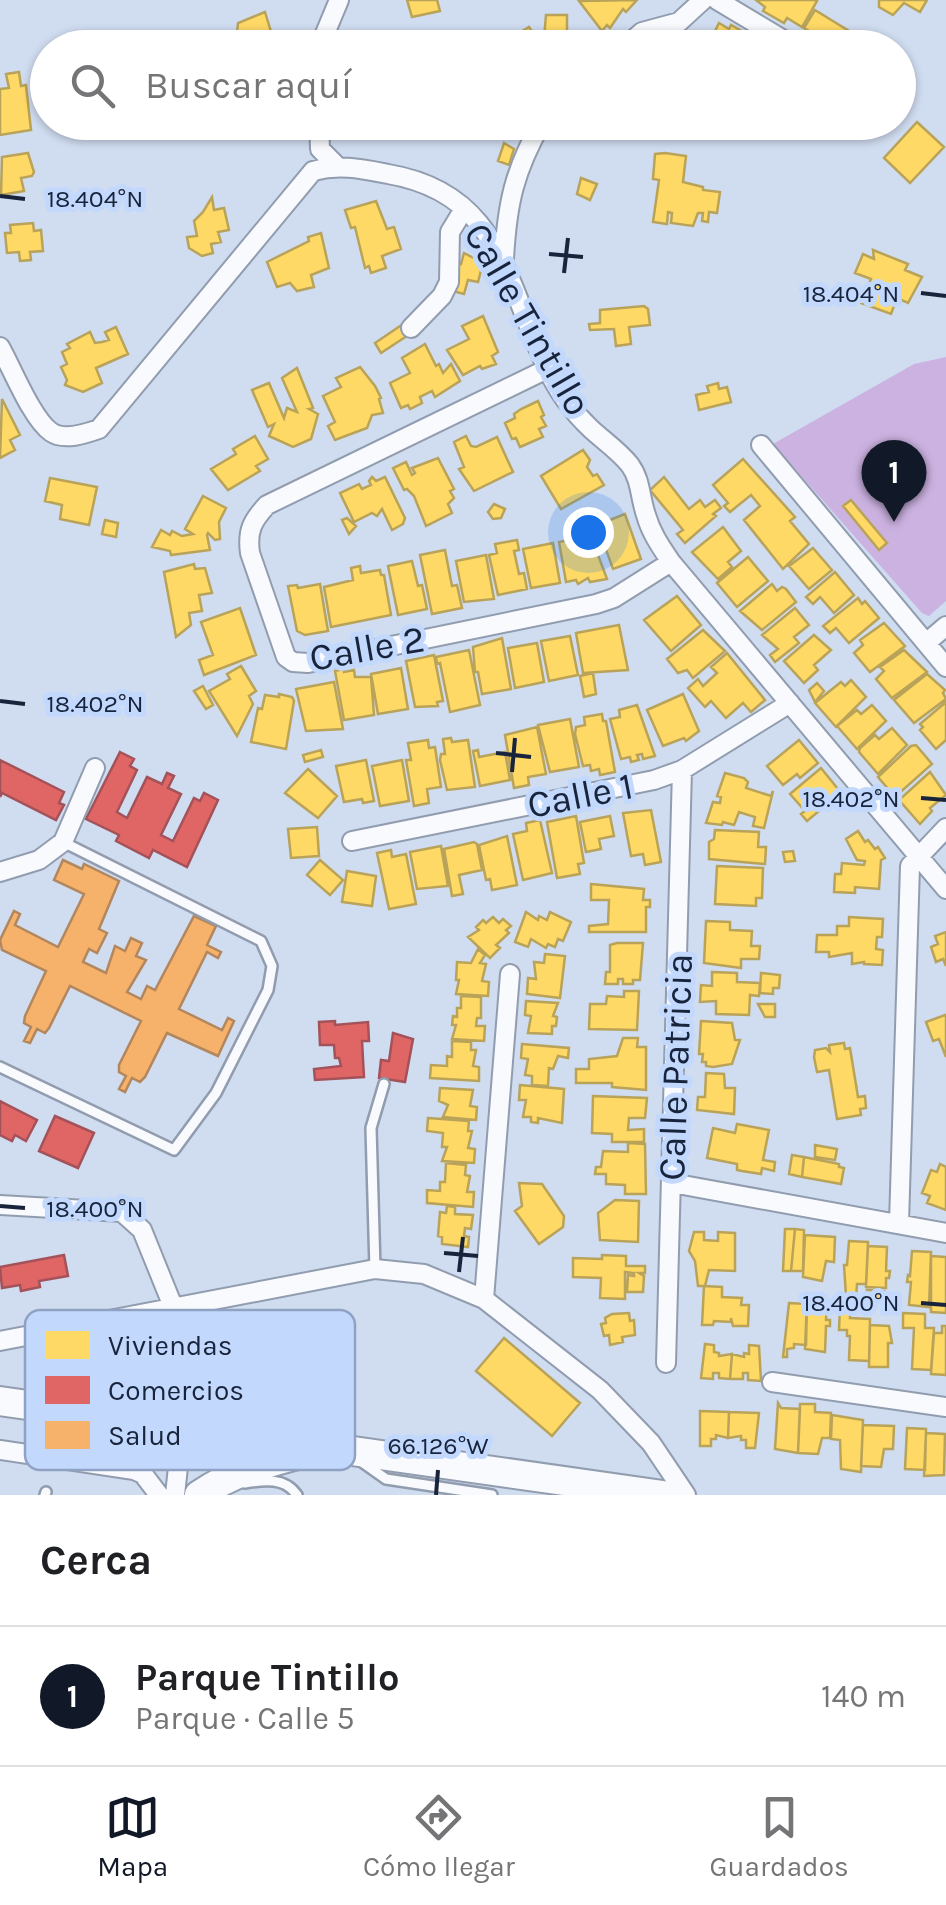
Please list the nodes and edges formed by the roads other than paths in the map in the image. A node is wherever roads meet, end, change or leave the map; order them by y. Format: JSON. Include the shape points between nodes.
{"nodes":[{"id":1,"x":339,"y":0,"type":"edge"},
{"id":2,"x":703,"y":0,"type":"edge"},
{"id":3,"x":717,"y":0,"type":"edge"},
{"id":4,"x":326,"y":30,"type":"edge"},
{"id":5,"x":649,"y":30,"type":"edge"},
{"id":6,"x":767,"y":30,"type":"edge"},
{"id":7,"x":320,"y":140,"type":"edge"},
{"id":8,"x":533,"y":140,"type":"edge"},
{"id":9,"x":336,"y":165,"type":"junction"},
{"id":10,"x":464,"y":208,"type":"junction"},
{"id":11,"x":504,"y":262,"type":"junction"},
{"id":12,"x":412,"y":328,"type":"dead end"},
{"id":13,"x":0,"y":347,"type":"edge"},
{"id":14,"x":547,"y":369,"type":"junction"},
{"id":15,"x":760,"y":446,"type":"dead end"},
{"id":16,"x":671,"y":562,"type":"junction"},
{"id":17,"x":946,"y":626,"type":"edge"},
{"id":18,"x":926,"y":643,"type":"junction"},
{"id":19,"x":946,"y":667,"type":"edge"},
{"id":20,"x":790,"y":703,"type":"junction"},
{"id":21,"x":94,"y":768,"type":"dead end"},
{"id":22,"x":682,"y":770,"type":"junction"},
{"id":23,"x":946,"y":828,"type":"edge"},
{"id":24,"x":63,"y":842,"type":"junction"},
{"id":25,"x":352,"y":842,"type":"dead end"},
{"id":26,"x":920,"y":856,"type":"junction"},
{"id":27,"x":0,"y":872,"type":"edge"},
{"id":28,"x":946,"y":889,"type":"edge"},
{"id":29,"x":510,"y":974,"type":"dead end"},
{"id":30,"x":0,"y":1067,"type":"edge"},
{"id":31,"x":384,"y":1084,"type":"dead end"},
{"id":32,"x":672,"y":1183,"type":"junction"},
{"id":33,"x":0,"y":1205,"type":"edge"},
{"id":34,"x":899,"y":1223,"type":"junction"},
{"id":35,"x":946,"y":1233,"type":"edge"},
{"id":36,"x":376,"y":1269,"type":"junction"},
{"id":37,"x":484,"y":1300,"type":"junction"},
{"id":38,"x":174,"y":1309,"type":"junction"},
{"id":39,"x":169,"y":1310,"type":"edge"},
{"id":40,"x":25,"y":1336,"type":"edge"},
{"id":41,"x":0,"y":1341,"type":"edge"},
{"id":42,"x":666,"y":1363,"type":"dead end"},
{"id":43,"x":772,"y":1382,"type":"dead end"},
{"id":44,"x":0,"y":1401,"type":"edge"},
{"id":45,"x":25,"y":1405,"type":"edge"},
{"id":46,"x":946,"y":1407,"type":"edge"},
{"id":47,"x":0,"y":1450,"type":"edge"},
{"id":48,"x":355,"y":1452,"type":"edge"},
{"id":49,"x":25,"y":1454,"type":"edge"},
{"id":50,"x":355,"y":1460,"type":"edge"},
{"id":51,"x":134,"y":1470,"type":"edge"},
{"id":52,"x":178,"y":1470,"type":"edge"},
{"id":53,"x":247,"y":1470,"type":"edge"},
{"id":54,"x":461,"y":1493,"type":"edge"},
{"id":55,"x":224,"y":1494,"type":"edge"},
{"id":56,"x":159,"y":1495,"type":"edge"},
{"id":57,"x":175,"y":1495,"type":"edge"},
{"id":58,"x":200,"y":1495,"type":"edge"},
{"id":59,"x":296,"y":1495,"type":"edge"},
{"id":60,"x":489,"y":1495,"type":"edge"},
{"id":61,"x":662,"y":1495,"type":"edge"},
{"id":62,"x":686,"y":1495,"type":"edge"}],
"edges":[{"from":1,"to":4,"type":"street"},
{"from":2,"to":5,"type":"street","via":[[679,22]]},
{"from":3,"to":6,"type":"street"},
{"from":7,"to":9,"type":"street","via":[[320,150]]},
{"from":8,"to":11,"type":"street","via":[[506,209]]},
{"from":9,"to":10,"type":"street","name":"Calle Tintillo","via":[[424,181]]},
{"from":9,"to":13,"type":"street","via":[[314,171],[98,429],[52,433]]},
{"from":10,"to":11,"type":"street","name":"Calle Tintillo"},
{"from":10,"to":12,"type":"street","via":[[450,232],[442,296]]},
{"from":11,"to":14,"type":"street","name":"Calle Tintillo"},
{"from":14,"to":16,"type":"street","name":"Calle Tintillo","via":[[574,412],[630,464],[656,541]]},
{"from":14,"to":16,"type":"street","name":"Calle 2","via":[[266,505],[248,536],[250,553],[286,656],[308,663],[596,604]]},
{"from":15,"to":18,"type":"street"},
{"from":16,"to":20,"type":"street","name":"Calle Tintillo"},
{"from":17,"to":18,"type":"street"},
{"from":18,"to":19,"type":"street"},
{"from":20,"to":22,"type":"street","name":"Calle 1"},
{"from":20,"to":26,"type":"street","name":"Calle Tintillo"},
{"from":21,"to":24,"type":"street"},
{"from":22,"to":25,"type":"street","name":"Calle 1"},
{"from":22,"to":32,"type":"street","name":"Calle Patricia"},
{"from":23,"to":26,"type":"street"},
{"from":24,"to":27,"type":"street","via":[[40,860]]},
{"from":24,"to":30,"type":"lane","via":[[261,942],[272,966],[268,990],[216,1093],[174,1150]]},
{"from":26,"to":28,"type":"street","name":"Calle Tintillo"},
{"from":26,"to":34,"type":"street","via":[[910,866]]},
{"from":29,"to":37,"type":"street"},
{"from":31,"to":36,"type":"lane","via":[[371,1128]]},
{"from":32,"to":34,"type":"street"},
{"from":32,"to":42,"type":"street","name":"Calle Patricia"},
{"from":33,"to":38,"type":"street","via":[[122,1212],[142,1230]]},
{"from":34,"to":35,"type":"street"},
{"from":36,"to":37,"type":"street","via":[[424,1274]]},
{"from":36,"to":38,"type":"street"},
{"from":37,"to":62,"type":"street","via":[[600,1390],[651,1443]]},
{"from":38,"to":39,"type":"street"},
{"from":40,"to":41,"type":"street"},
{"from":43,"to":46,"type":"street"},
{"from":44,"to":45,"type":"main road"},
{"from":47,"to":49,"type":"street"},
{"from":48,"to":61,"type":"main road"},
{"from":50,"to":54,"type":"lane","via":[[386,1480]]},
{"from":51,"to":56,"type":"street"},
{"from":52,"to":57,"type":"street"},
{"from":53,"to":58,"type":"main road"},
{"from":54,"to":60,"type":"lane"},
{"from":55,"to":59,"type":"lane","via":[[229,1487],[266,1481],[289,1485]]}]}
